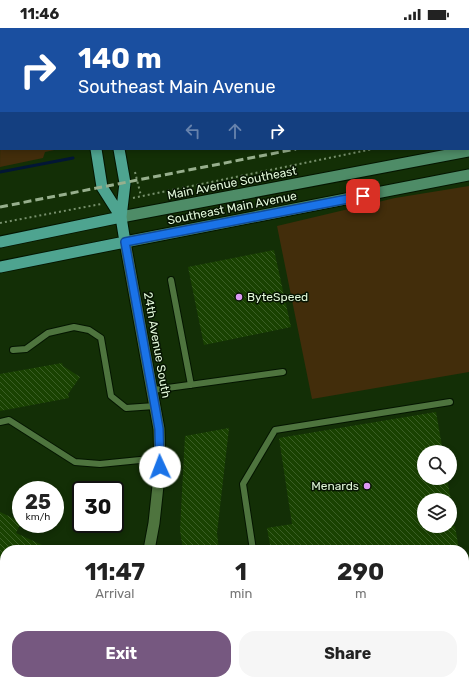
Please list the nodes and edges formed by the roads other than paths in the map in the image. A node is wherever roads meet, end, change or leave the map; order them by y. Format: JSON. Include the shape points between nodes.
{"nodes":[{"id":1,"x":96,"y":150,"type":"edge"},
{"id":2,"x":119,"y":150,"type":"edge"},
{"id":3,"x":469,"y":151,"type":"edge"},
{"id":4,"x":469,"y":175,"type":"edge"},
{"id":5,"x":121,"y":217,"type":"junction"},
{"id":6,"x":0,"y":242,"type":"edge"},
{"id":7,"x":125,"y":242,"type":"junction"},
{"id":8,"x":0,"y":267,"type":"edge"},
{"id":9,"x":170,"y":280,"type":"dead end"},
{"id":10,"x":13,"y":350,"type":"dead end"},
{"id":11,"x":283,"y":372,"type":"dead end"},
{"id":12,"x":191,"y":385,"type":"junction"},
{"id":13,"x":153,"y":390,"type":"junction"},
{"id":14,"x":450,"y":402,"type":"dead end"},
{"id":15,"x":155,"y":406,"type":"junction"},
{"id":16,"x":0,"y":422,"type":"edge"},
{"id":17,"x":160,"y":458,"type":"junction"},
{"id":18,"x":150,"y":545,"type":"edge"},
{"id":19,"x":252,"y":545,"type":"edge"}],
"edges":[{"from":1,"to":5,"type":"main road","name":"24th Avenue South","via":[[102,187]]},
{"from":2,"to":5,"type":"main road","name":"24th Avenue South","via":[[125,183]]},
{"from":3,"to":5,"type":"main road","name":"Main Avenue Southeast"},
{"from":4,"to":7,"type":"main road","name":"Southeast Main Avenue"},
{"from":5,"to":6,"type":"main road","name":"Main Avenue Southeast"},
{"from":5,"to":7,"type":"main road","name":"24th Avenue South"},
{"from":7,"to":8,"type":"main road","name":"Southeast Main Avenue"},
{"from":7,"to":13,"type":"street","name":"24th Avenue South"},
{"from":9,"to":12,"type":"lane"},
{"from":10,"to":15,"type":"lane","via":[[26,349],[48,333],[74,327],[89,330],[101,338],[111,396],[126,408]]},
{"from":11,"to":12,"type":"lane"},
{"from":12,"to":13,"type":"lane"},
{"from":13,"to":15,"type":"street","name":"24th Avenue South"},
{"from":14,"to":19,"type":"lane","via":[[275,430],[243,484]]},
{"from":15,"to":17,"type":"street","name":"24th Avenue South"},
{"from":16,"to":17,"type":"lane","via":[[9,420],[75,462],[100,464]]},
{"from":17,"to":18,"type":"street","name":"24th Avenue South"}]}
